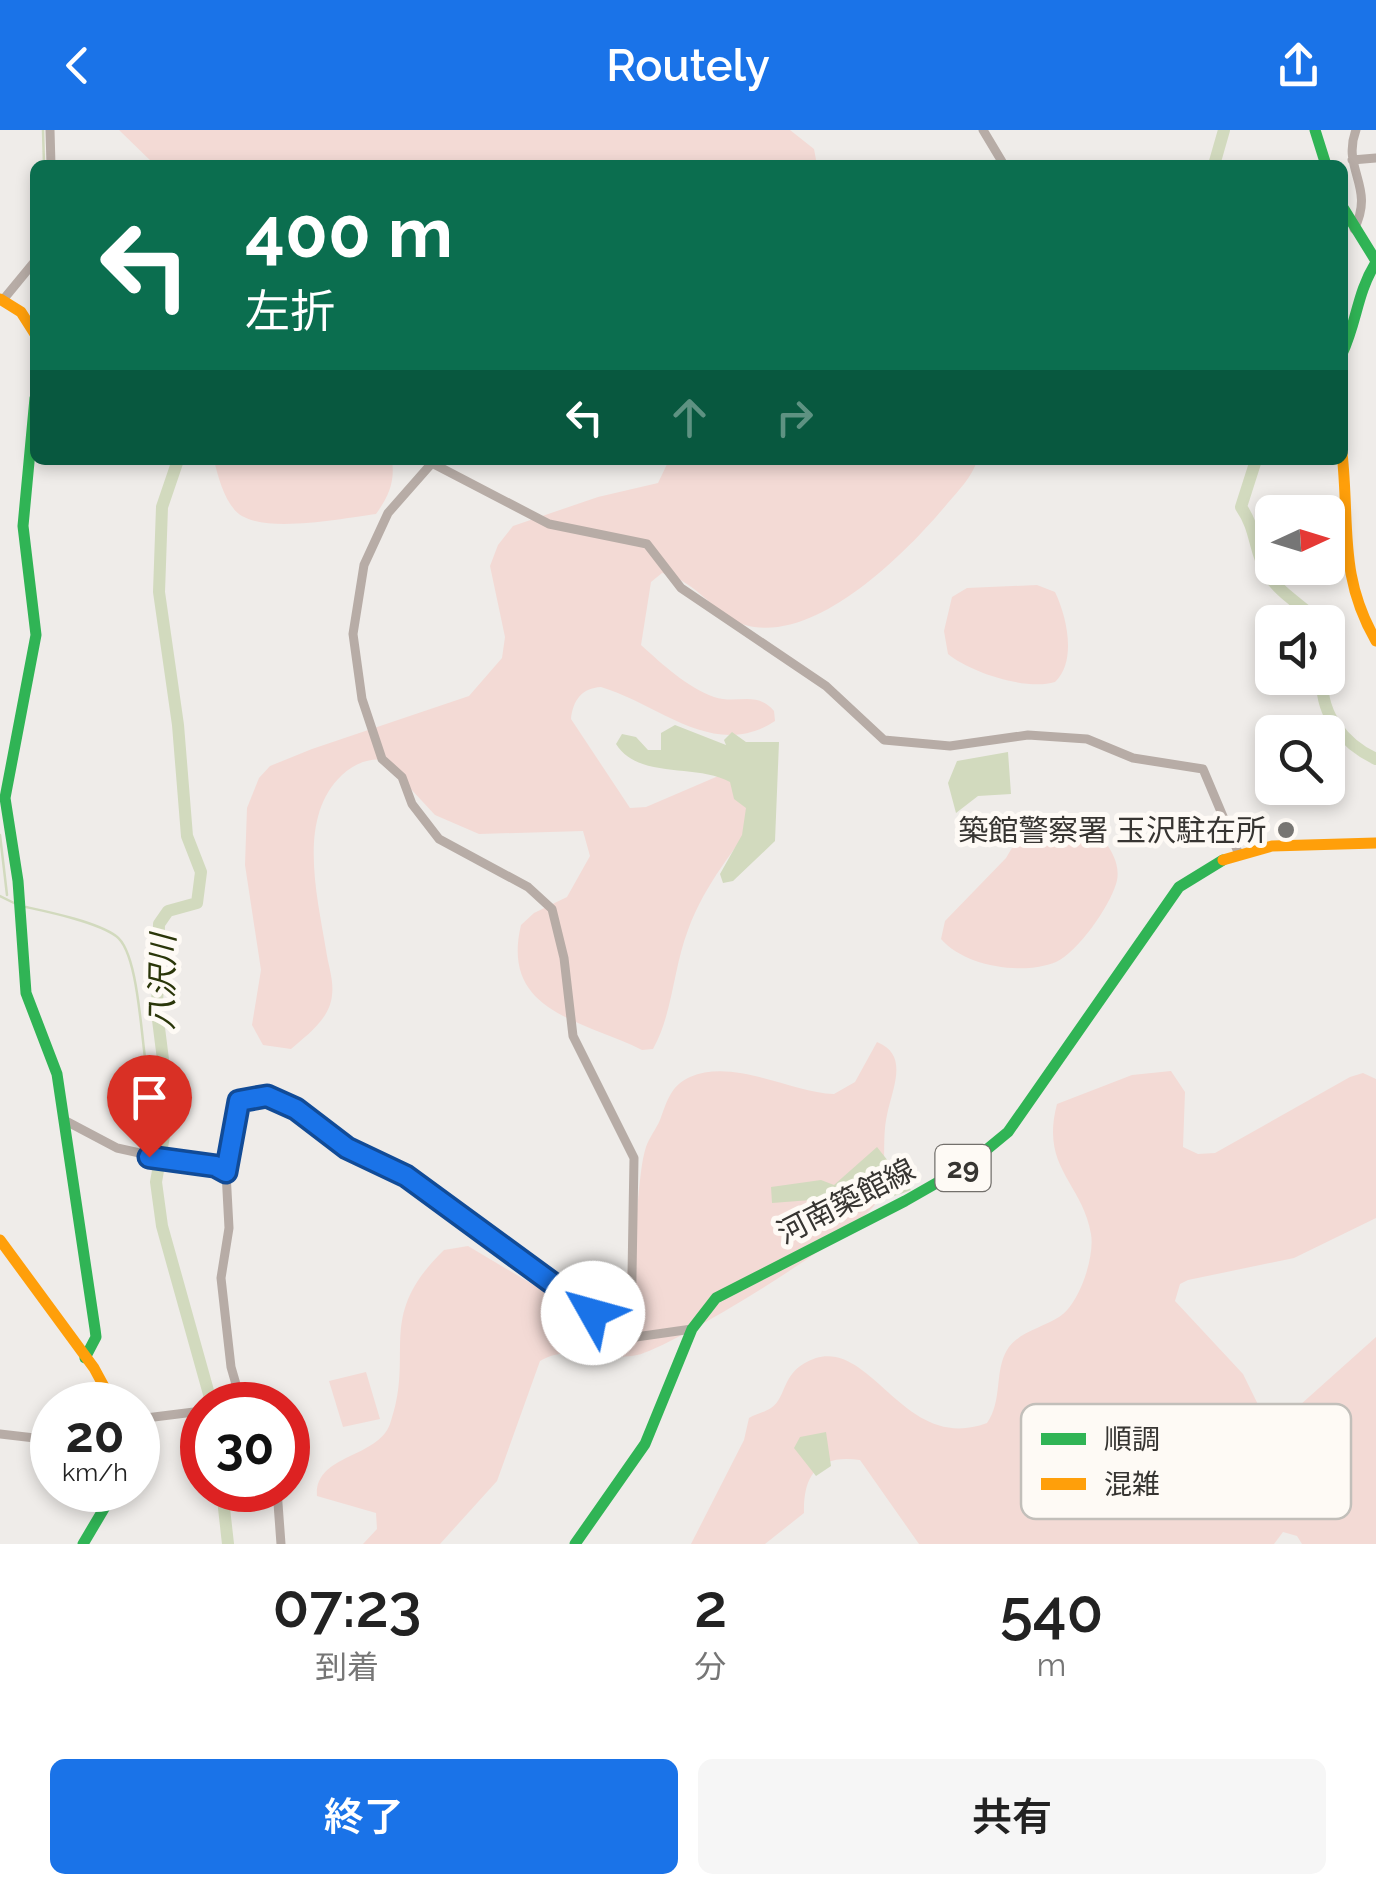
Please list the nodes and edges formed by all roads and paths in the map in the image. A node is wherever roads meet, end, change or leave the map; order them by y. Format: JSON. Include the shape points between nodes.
{"nodes":[{"id":1,"x":50,"y":130,"type":"edge"},
{"id":2,"x":984,"y":130,"type":"edge"},
{"id":3,"x":1316,"y":130,"type":"edge"},
{"id":4,"x":1356,"y":130,"type":"edge"},
{"id":5,"x":1376,"y":158,"type":"edge"},
{"id":6,"x":51,"y":160,"type":"edge"},
{"id":7,"x":1001,"y":160,"type":"edge"},
{"id":8,"x":1325,"y":160,"type":"edge"},
{"id":9,"x":1352,"y":160,"type":"junction"},
{"id":10,"x":1348,"y":218,"type":"edge"},
{"id":11,"x":1354,"y":229,"type":"junction"},
{"id":12,"x":1376,"y":262,"type":"edge"},
{"id":13,"x":30,"y":267,"type":"edge"},
{"id":14,"x":2,"y":300,"type":"edge"},
{"id":15,"x":30,"y":326,"type":"edge"},
{"id":16,"x":1348,"y":341,"type":"edge"},
{"id":17,"x":30,"y":456,"type":"edge"},
{"id":18,"x":427,"y":465,"type":"edge"},
{"id":19,"x":435,"y":465,"type":"edge"},
{"id":20,"x":1343,"y":465,"type":"edge"},
{"id":21,"x":1376,"y":641,"type":"edge"},
{"id":22,"x":5,"y":764,"type":"edge"},
{"id":23,"x":1376,"y":842,"type":"edge"},
{"id":24,"x":1238,"y":852,"type":"junction"},
{"id":25,"x":64,"y":1120,"type":"junction"},
{"id":26,"x":226,"y":1172,"type":"junction"},
{"id":27,"x":0,"y":1240,"type":"edge"},
{"id":28,"x":692,"y":1329,"type":"junction"},
{"id":29,"x":632,"y":1334,"type":"junction"},
{"id":30,"x":85,"y":1358,"type":"junction"},
{"id":31,"x":100,"y":1382,"type":"edge"},
{"id":32,"x":235,"y":1382,"type":"edge"},
{"id":33,"x":0,"y":1434,"type":"edge"},
{"id":34,"x":30,"y":1437,"type":"edge"},
{"id":35,"x":99,"y":1512,"type":"edge"},
{"id":36,"x":279,"y":1512,"type":"edge"},
{"id":37,"x":83,"y":1544,"type":"edge"},
{"id":38,"x":281,"y":1544,"type":"edge"},
{"id":39,"x":575,"y":1544,"type":"edge"}],
"edges":[{"from":1,"to":6,"type":"street"},
{"from":2,"to":7,"type":"street"},
{"from":3,"to":8,"type":"street"},
{"from":4,"to":9,"type":"street"},
{"from":5,"to":9,"type":"street"},
{"from":9,"to":11,"type":"street","via":[[1365,198]]},
{"from":10,"to":11,"type":"street"},
{"from":11,"to":12,"type":"street"},
{"from":12,"to":16,"type":"street","via":[[1359,290]]},
{"from":13,"to":14,"type":"street"},
{"from":14,"to":15,"type":"street"},
{"from":17,"to":22,"type":"street","via":[[24,526],[36,635]]},
{"from":18,"to":29,"type":"street","via":[[388,513],[364,565],[354,634],[362,700],[382,759],[402,777],[412,804],[439,839],[528,887],[552,909],[572,1036],[634,1158]]},
{"from":19,"to":24,"type":"street","via":[[549,524],[647,544],[681,588],[826,686],[884,740],[950,746],[1065,737],[1165,766],[1204,769]]},
{"from":20,"to":21,"type":"street","via":[[1348,588]]},
{"from":22,"to":25,"type":"street","via":[[26,993],[56,1074]]},
{"from":23,"to":24,"type":"street","name":"河南築館線","number":"29","via":[[1283,842]]},
{"from":24,"to":28,"type":"street","name":"河南築館線","number":"29","via":[[1202,869],[1164,902],[990,1150],[905,1201],[733,1286]]},
{"from":25,"to":26,"type":"street","via":[[94,1140]]},
{"from":25,"to":30,"type":"street","via":[[95,1328]]},
{"from":26,"to":29,"type":"street","via":[[239,1101],[277,1099],[347,1148],[406,1176],[579,1299],[608,1334]]},
{"from":26,"to":32,"type":"street","via":[[230,1208],[221,1278]]},
{"from":27,"to":30,"type":"street"},
{"from":28,"to":29,"type":"street"},
{"from":28,"to":39,"type":"street","name":"河南築館線","number":"29","via":[[645,1444]]},
{"from":30,"to":31,"type":"street"},
{"from":33,"to":34,"type":"street"},
{"from":35,"to":37,"type":"street"},
{"from":36,"to":38,"type":"street"}]}
